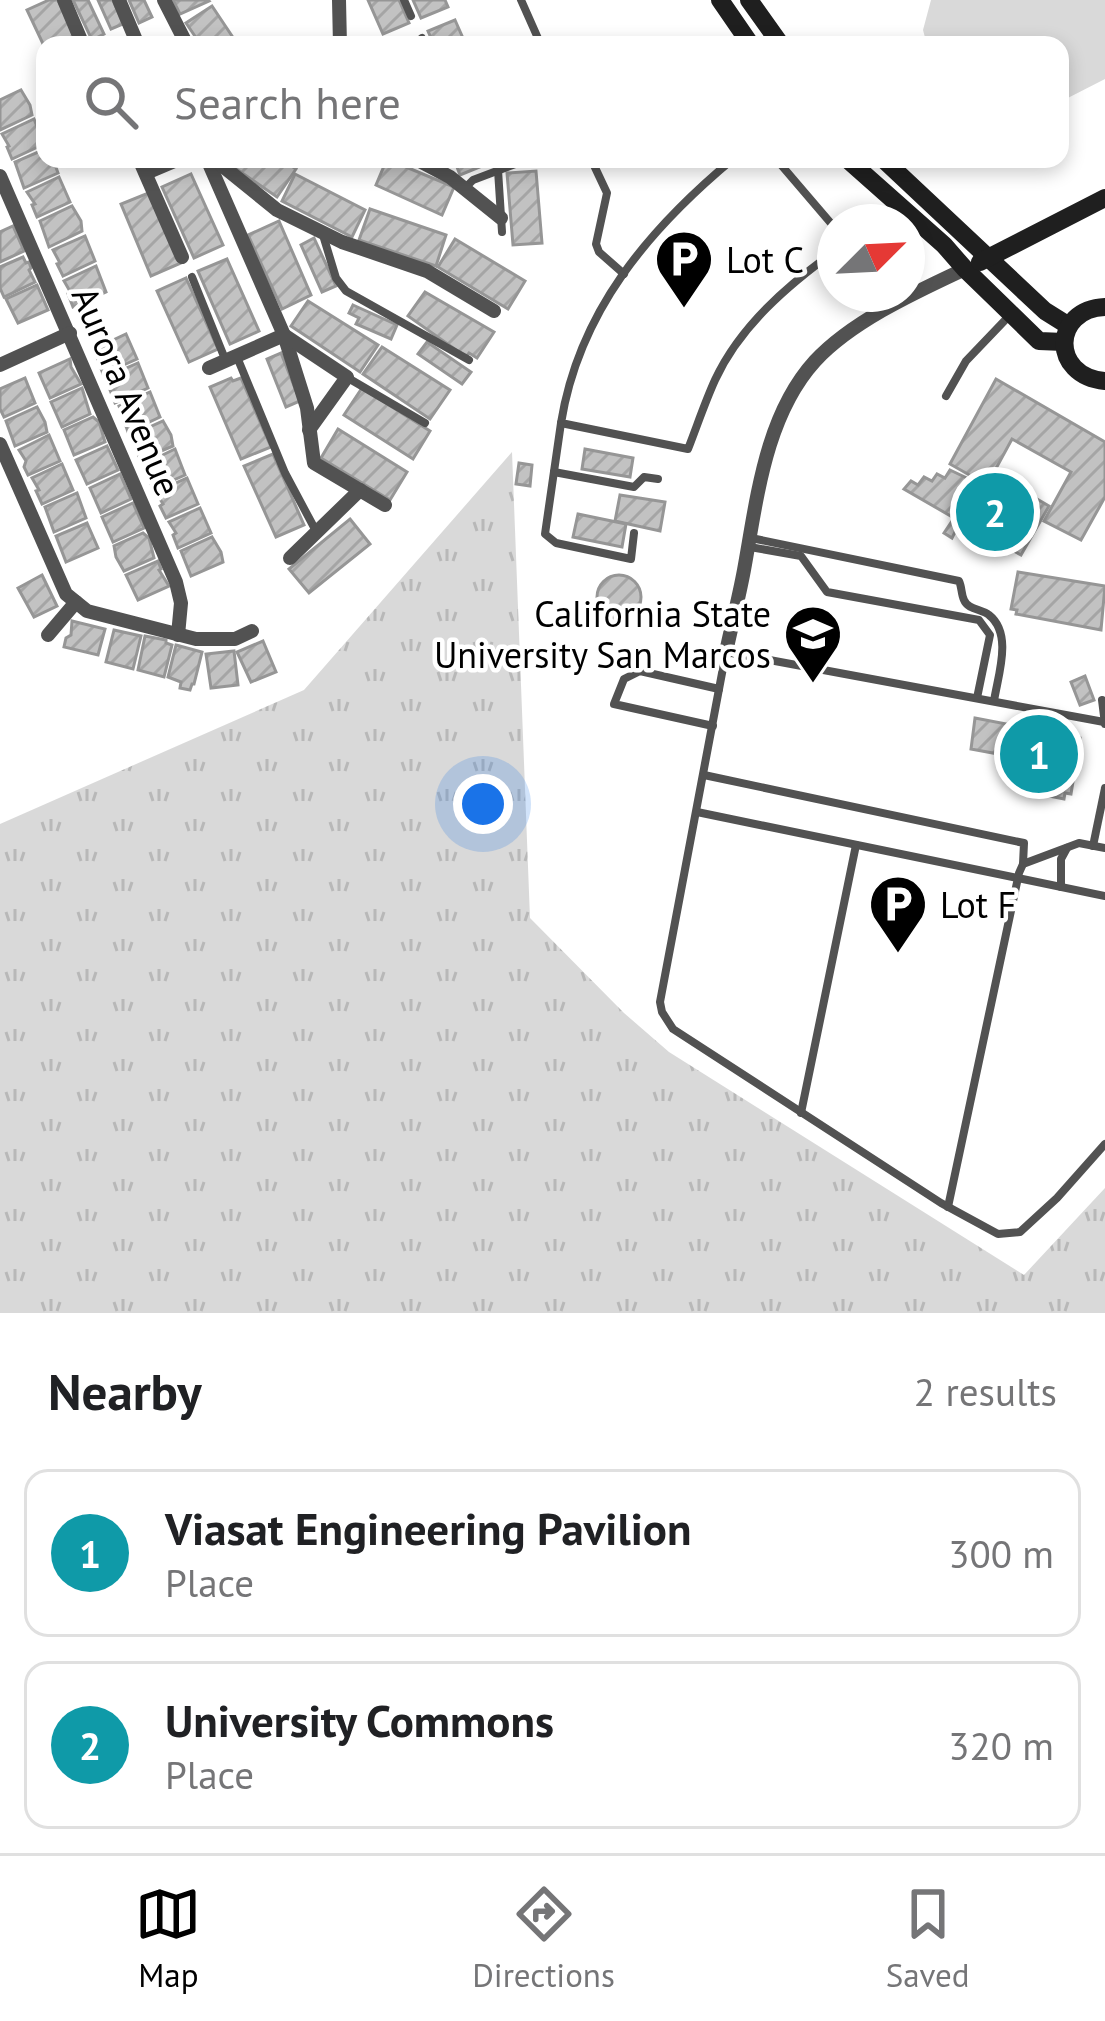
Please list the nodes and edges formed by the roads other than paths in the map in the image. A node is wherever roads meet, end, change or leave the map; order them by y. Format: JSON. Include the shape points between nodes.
{"nodes":[{"id":1,"x":64,"y":0,"type":"edge"},
{"id":2,"x":119,"y":0,"type":"edge"},
{"id":3,"x":164,"y":0,"type":"edge"},
{"id":4,"x":339,"y":0,"type":"edge"},
{"id":5,"x":404,"y":0,"type":"edge"},
{"id":6,"x":521,"y":0,"type":"edge"},
{"id":7,"x":721,"y":0,"type":"edge"},
{"id":8,"x":749,"y":0,"type":"edge"},
{"id":9,"x":411,"y":16,"type":"dead end"},
{"id":10,"x":79,"y":36,"type":"edge"},
{"id":11,"x":135,"y":36,"type":"edge"},
{"id":12,"x":182,"y":36,"type":"edge"},
{"id":13,"x":340,"y":36,"type":"edge"},
{"id":14,"x":537,"y":36,"type":"edge"},
{"id":15,"x":746,"y":36,"type":"edge"},
{"id":16,"x":775,"y":36,"type":"edge"},
{"id":17,"x":143,"y":168,"type":"edge"},
{"id":18,"x":215,"y":168,"type":"edge"},
{"id":19,"x":223,"y":168,"type":"edge"},
{"id":20,"x":433,"y":168,"type":"edge"},
{"id":21,"x":504,"y":168,"type":"edge"},
{"id":22,"x":595,"y":168,"type":"edge"},
{"id":23,"x":723,"y":168,"type":"edge"},
{"id":24,"x":784,"y":168,"type":"edge"},
{"id":25,"x":858,"y":168,"type":"edge"},
{"id":26,"x":894,"y":168,"type":"edge"},
{"id":27,"x":498,"y":170,"type":"junction"},
{"id":28,"x":0,"y":176,"type":"edge"},
{"id":29,"x":464,"y":190,"type":"junction"},
{"id":30,"x":1105,"y":198,"type":"edge"},
{"id":31,"x":817,"y":207,"type":"edge"},
{"id":32,"x":501,"y":225,"type":"joint"},
{"id":33,"x":322,"y":232,"type":"junction"},
{"id":34,"x":182,"y":257,"type":"dead end"},
{"id":35,"x":989,"y":257,"type":"junction"},
{"id":36,"x":817,"y":264,"type":"edge"},
{"id":37,"x":965,"y":269,"type":"junction"},
{"id":38,"x":624,"y":274,"type":"junction"},
{"id":39,"x":192,"y":277,"type":"dead end"},
{"id":40,"x":1105,"y":307,"type":"edge"},
{"id":41,"x":494,"y":311,"type":"dead end"},
{"id":42,"x":1011,"y":314,"type":"junction"},
{"id":43,"x":70,"y":333,"type":"junction"},
{"id":44,"x":1066,"y":334,"type":"junction"},
{"id":45,"x":284,"y":335,"type":"junction"},
{"id":46,"x":231,"y":358,"type":"junction"},
{"id":47,"x":469,"y":359,"type":"dead end"},
{"id":48,"x":0,"y":365,"type":"edge"},
{"id":49,"x":208,"y":368,"type":"dead end"},
{"id":50,"x":346,"y":377,"type":"junction"},
{"id":51,"x":1105,"y":381,"type":"edge"},
{"id":52,"x":946,"y":396,"type":"dead end"},
{"id":53,"x":425,"y":423,"type":"dead end"},
{"id":54,"x":561,"y":423,"type":"junction"},
{"id":55,"x":309,"y":430,"type":"junction"},
{"id":56,"x":0,"y":444,"type":"edge"},
{"id":57,"x":554,"y":472,"type":"junction"},
{"id":58,"x":658,"y":478,"type":"dead end"},
{"id":59,"x":359,"y":490,"type":"junction"},
{"id":60,"x":385,"y":506,"type":"dead end"},
{"id":61,"x":316,"y":531,"type":"junction"},
{"id":62,"x":634,"y":533,"type":"dead end"},
{"id":63,"x":749,"y":542,"type":"junction"},
{"id":64,"x":290,"y":558,"type":"dead end"},
{"id":65,"x":76,"y":602,"type":"junction"},
{"id":66,"x":252,"y":631,"type":"dead end"},
{"id":67,"x":48,"y":634,"type":"dead end"},
{"id":68,"x":178,"y":635,"type":"junction"},
{"id":69,"x":726,"y":652,"type":"junction"},
{"id":70,"x":720,"y":688,"type":"junction"},
{"id":71,"x":977,"y":698,"type":"junction"},
{"id":72,"x":1102,"y":700,"type":"dead end"},
{"id":73,"x":994,"y":701,"type":"junction"},
{"id":74,"x":1104,"y":724,"type":"edge"},
{"id":75,"x":713,"y":726,"type":"junction"},
{"id":76,"x":704,"y":775,"type":"junction"},
{"id":77,"x":1105,"y":788,"type":"edge"},
{"id":78,"x":697,"y":812,"type":"junction"},
{"id":79,"x":1102,"y":816,"type":"edge"},
{"id":80,"x":856,"y":844,"type":"junction"},
{"id":81,"x":1093,"y":846,"type":"junction"},
{"id":82,"x":1067,"y":847,"type":"junction"},
{"id":83,"x":1105,"y":848,"type":"edge"},
{"id":84,"x":1023,"y":865,"type":"junction"},
{"id":85,"x":1018,"y":878,"type":"junction"},
{"id":86,"x":1061,"y":887,"type":"junction"},
{"id":87,"x":1105,"y":896,"type":"edge"},
{"id":88,"x":801,"y":1113,"type":"junction"},
{"id":89,"x":1105,"y":1144,"type":"edge"},
{"id":90,"x":948,"y":1207,"type":"junction"}],
"edges":[{"from":1,"to":10,"type":"street"},
{"from":2,"to":11,"type":"street"},
{"from":3,"to":12,"type":"street"},
{"from":4,"to":13,"type":"street"},
{"from":5,"to":9,"type":"lane"},
{"from":6,"to":14,"type":"lane"},
{"from":7,"to":15,"type":"main road"},
{"from":8,"to":16,"type":"main road"},
{"from":17,"to":34,"type":"street"},
{"from":18,"to":45,"type":"street"},
{"from":19,"to":33,"type":"street"},
{"from":20,"to":29,"type":"street"},
{"from":21,"to":27,"type":"lane"},
{"from":22,"to":38,"type":"lane","via":[[608,194],[596,244]]},
{"from":23,"to":38,"type":"lane","via":[[658,227]]},
{"from":24,"to":31,"type":"lane"},
{"from":25,"to":37,"type":"main road"},
{"from":26,"to":35,"type":"main road"},
{"from":27,"to":29,"type":"lane"},
{"from":27,"to":32,"type":"lane"},
{"from":28,"to":43,"type":"street","name":"Aurora Avenue"},
{"from":29,"to":32,"type":"street"},
{"from":30,"to":35,"type":"main road"},
{"from":33,"to":41,"type":"street","via":[[427,271]]},
{"from":33,"to":47,"type":"lane","via":[[346,291]]},
{"from":35,"to":37,"type":"main road"},
{"from":35,"to":44,"type":"main road"},
{"from":36,"to":54,"type":"lane","via":[[747,330],[717,376],[688,449]]},
{"from":37,"to":42,"type":"main road"},
{"from":37,"to":63,"type":"street","via":[[846,333],[793,389]]},
{"from":38,"to":54,"type":"lane","via":[[600,308]]},
{"from":39,"to":46,"type":"lane"},
{"from":40,"to":44,"type":"main road","via":[[1087,309]]},
{"from":42,"to":44,"type":"main road","via":[[1039,341]]},
{"from":42,"to":52,"type":"lane","via":[[966,361]]},
{"from":43,"to":48,"type":"street"},
{"from":43,"to":68,"type":"street","name":"Aurora Avenue","via":[[176,582]]},
{"from":44,"to":51,"type":"main road","via":[[1066,358],[1076,371]]},
{"from":45,"to":46,"type":"street"},
{"from":45,"to":50,"type":"street"},
{"from":45,"to":55,"type":"street"},
{"from":46,"to":49,"type":"street"},
{"from":46,"to":61,"type":"lane"},
{"from":50,"to":53,"type":"lane"},
{"from":50,"to":55,"type":"street"},
{"from":54,"to":57,"type":"lane"},
{"from":55,"to":59,"type":"street","via":[[314,463]]},
{"from":56,"to":65,"type":"street"},
{"from":57,"to":58,"type":"lane","via":[[634,487]]},
{"from":57,"to":62,"type":"lane","via":[[545,534],[556,543],[631,559]]},
{"from":59,"to":60,"type":"street"},
{"from":59,"to":61,"type":"street"},
{"from":61,"to":64,"type":"street"},
{"from":63,"to":69,"type":"street"},
{"from":63,"to":71,"type":"lane","via":[[801,556],[827,592],[979,620],[990,635]]},
{"from":63,"to":73,"type":"lane","via":[[959,581],[964,602],[993,617],[1003,637]]},
{"from":65,"to":67,"type":"street"},
{"from":65,"to":68,"type":"street"},
{"from":66,"to":68,"type":"street","via":[[235,639]]},
{"from":69,"to":70,"type":"lane"},
{"from":69,"to":71,"type":"lane"},
{"from":70,"to":75,"type":"lane"},
{"from":70,"to":75,"type":"lane","via":[[640,671],[625,679],[614,704]]},
{"from":71,"to":73,"type":"lane"},
{"from":72,"to":74,"type":"lane"},
{"from":73,"to":74,"type":"lane"},
{"from":75,"to":76,"type":"lane"},
{"from":76,"to":78,"type":"lane"},
{"from":76,"to":84,"type":"lane","via":[[1024,843]]},
{"from":77,"to":79,"type":"lane"},
{"from":78,"to":80,"type":"lane"},
{"from":78,"to":88,"type":"lane","via":[[662,1012],[673,1029]]},
{"from":79,"to":81,"type":"lane"},
{"from":80,"to":85,"type":"lane"},
{"from":80,"to":88,"type":"lane"},
{"from":81,"to":82,"type":"lane"},
{"from":81,"to":83,"type":"lane"},
{"from":82,"to":84,"type":"lane"},
{"from":82,"to":86,"type":"lane"},
{"from":84,"to":85,"type":"lane"},
{"from":85,"to":86,"type":"lane"},
{"from":85,"to":90,"type":"lane"},
{"from":86,"to":87,"type":"lane"},
{"from":88,"to":90,"type":"lane"},
{"from":89,"to":90,"type":"lane","via":[[1020,1232],[998,1234]]}]}
